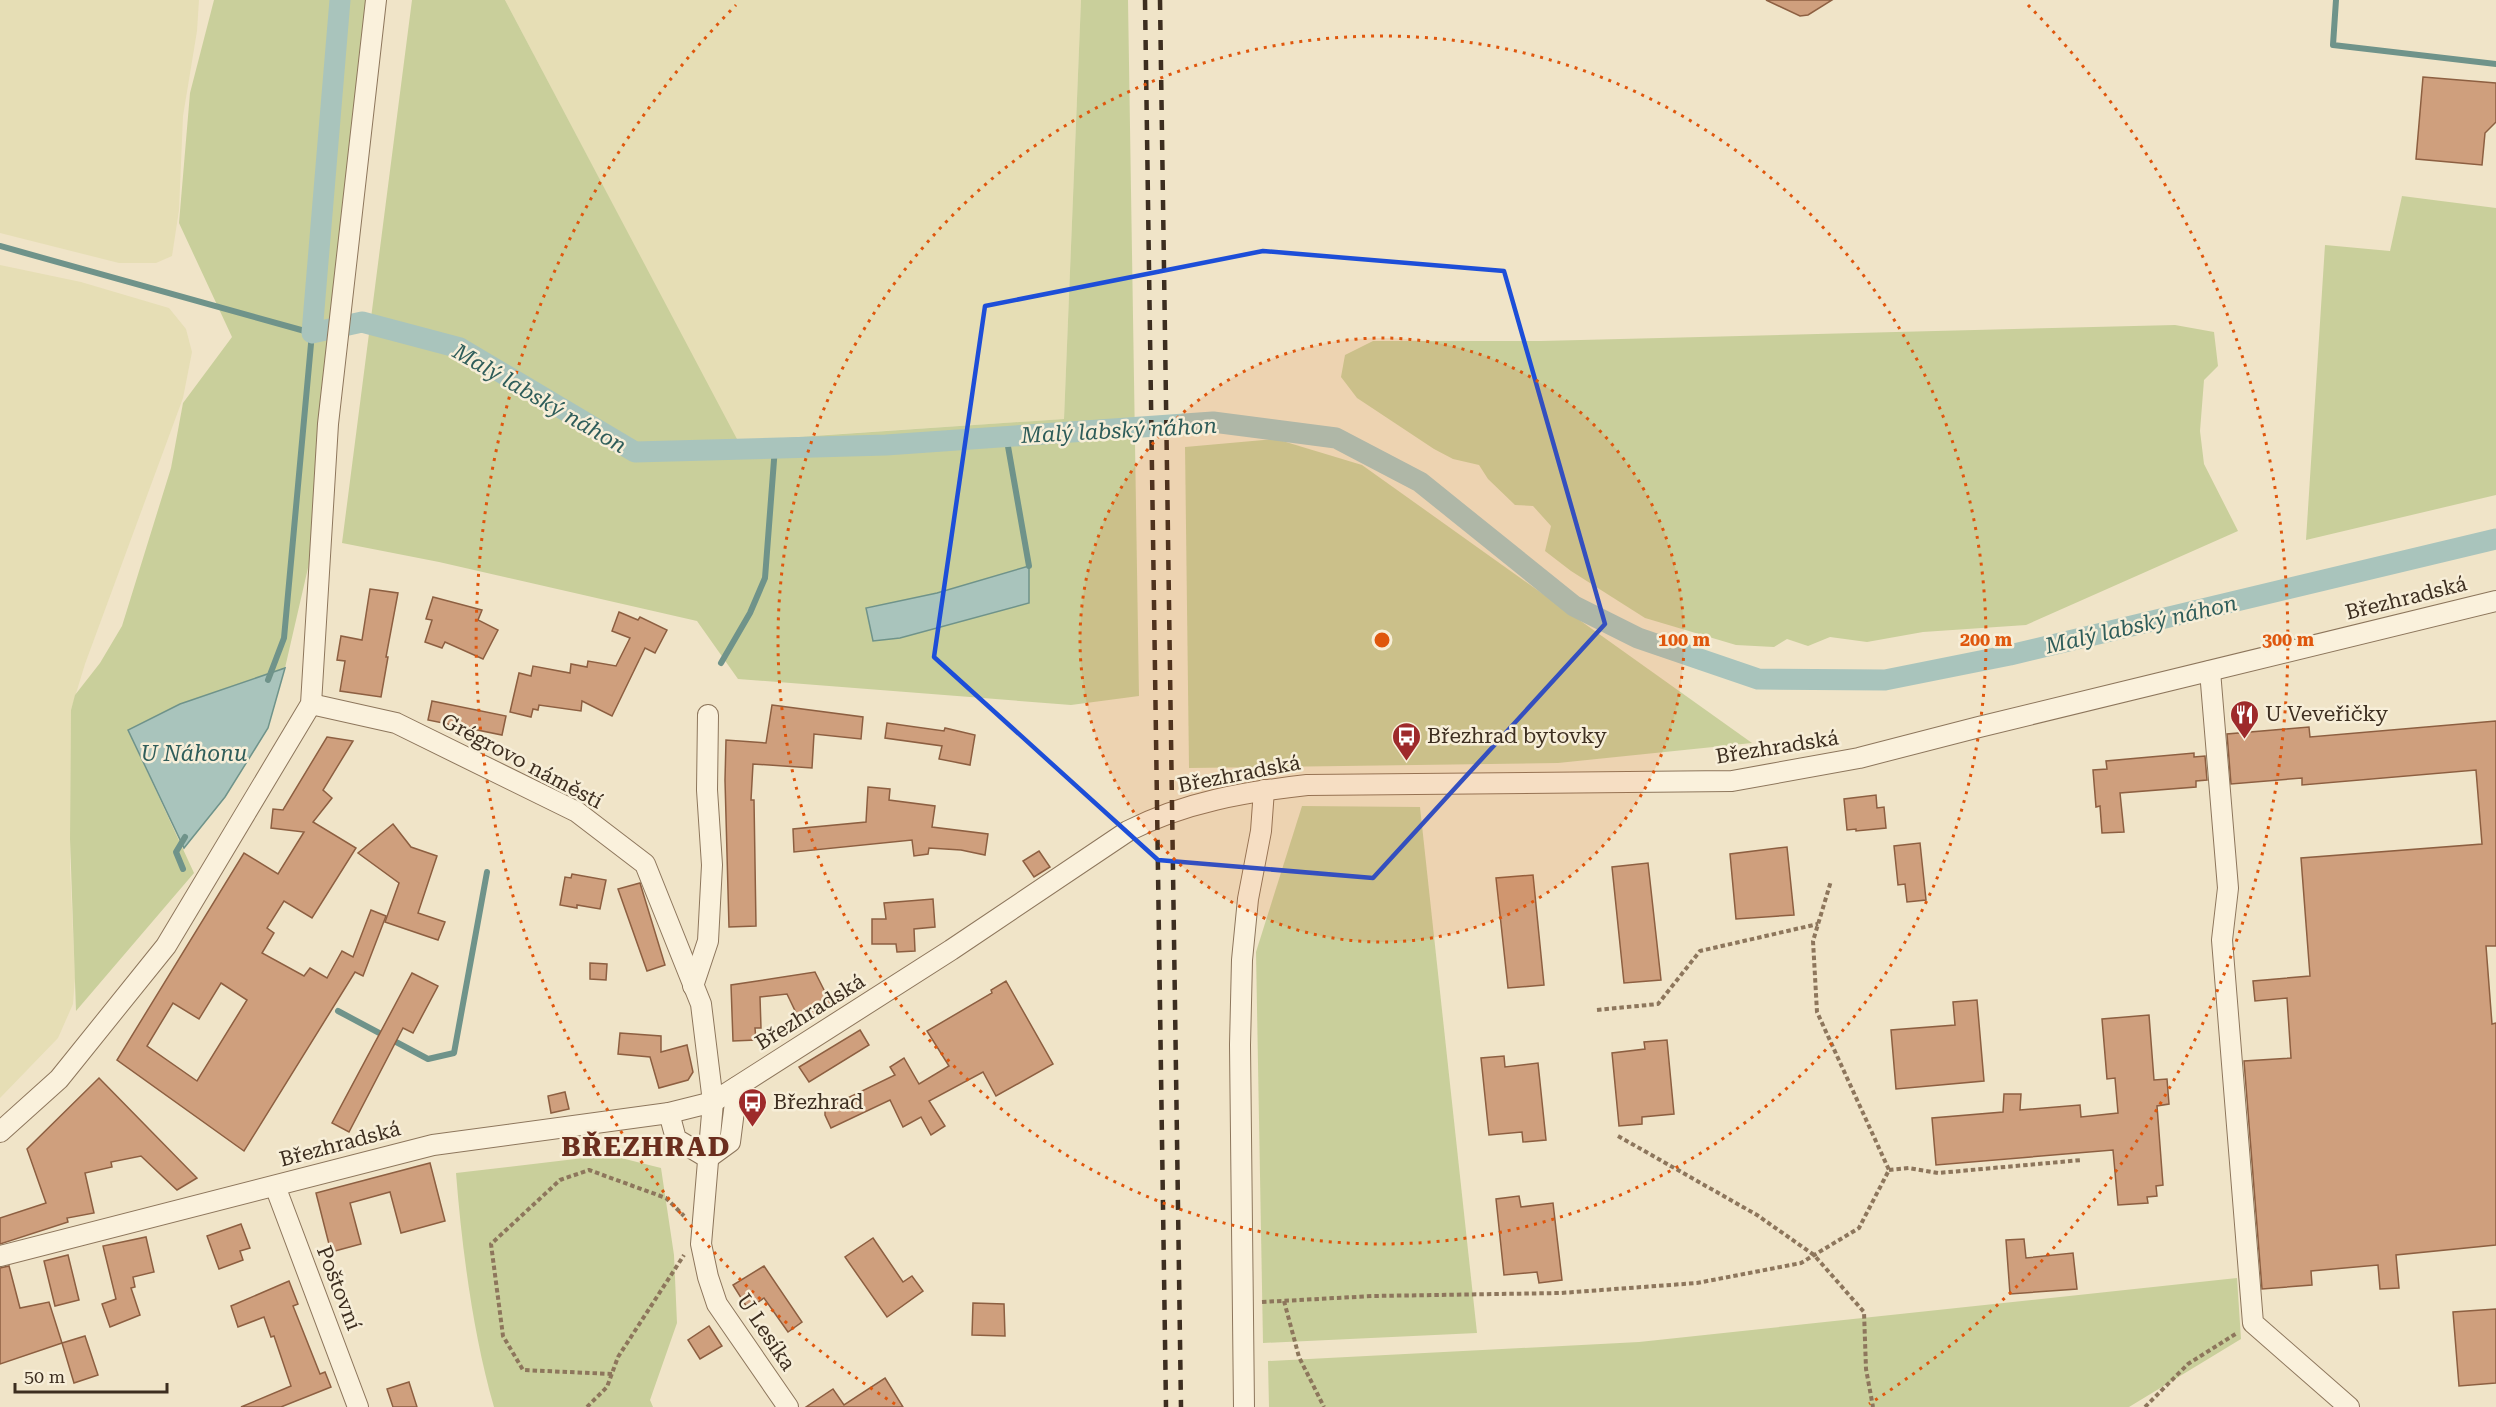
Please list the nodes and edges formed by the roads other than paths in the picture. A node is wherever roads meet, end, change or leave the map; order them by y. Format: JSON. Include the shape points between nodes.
{"nodes":[{"id":1,"x":376,"y":0,"type":"edge"},
{"id":2,"x":2496,"y":601,"type":"edge"},
{"id":3,"x":2210,"y":670,"type":"junction"},
{"id":4,"x":311,"y":704,"type":"junction"},
{"id":5,"x":708,"y":715,"type":"dead end"},
{"id":6,"x":1264,"y":790,"type":"junction"},
{"id":7,"x":693,"y":986,"type":"junction"},
{"id":8,"x":737,"y":1087,"type":"junction"},
{"id":9,"x":713,"y":1102,"type":"junction"},
{"id":10,"x":669,"y":1113,"type":"junction"},
{"id":11,"x":0,"y":1132,"type":"edge"},
{"id":12,"x":708,"y":1158,"type":"junction"},
{"id":13,"x":275,"y":1186,"type":"junction"},
{"id":14,"x":0,"y":1256,"type":"edge"},
{"id":15,"x":358,"y":1407,"type":"edge"},
{"id":16,"x":788,"y":1407,"type":"edge"},
{"id":17,"x":1244,"y":1407,"type":"edge"},
{"id":18,"x":2349,"y":1407,"type":"edge"}],
"edges":[{"from":1,"to":4,"type":"street","via":[[328,424]]},
{"from":2,"to":3,"type":"street","name":"Březhradská"},
{"from":3,"to":6,"type":"street","name":"Březhradská","via":[[1859,758],[1732,781],[1307,785]]},
{"from":3,"to":18,"type":"street","via":[[2228,888],[2222,940],[2253,1323]]},
{"from":4,"to":7,"type":"street","name":"Grégrovo náměstí","via":[[396,723],[577,812],[645,864]]},
{"from":4,"to":11,"type":"street","via":[[166,946],[59,1079]]},
{"from":5,"to":7,"type":"street","via":[[712,865],[708,941]]},
{"from":6,"to":8,"type":"street","name":"Březhradská","via":[[1206,801],[1128,831]]},
{"from":6,"to":17,"type":"street","via":[[1242,960]]},
{"from":7,"to":9,"type":"street","name":"Grégrovo náměstí","via":[[701,1004]]},
{"from":8,"to":9,"type":"street","name":"Březhradská"},
{"from":8,"to":12,"type":"street","via":[[730,1142]]},
{"from":9,"to":10,"type":"street","name":"Březhradská"},
{"from":9,"to":12,"type":"street","name":"U Lesíka"},
{"from":10,"to":12,"type":"street","via":[[676,1139]]},
{"from":10,"to":13,"type":"street","name":"Březhradská","via":[[433,1144]]},
{"from":12,"to":16,"type":"street","name":"U Lesíka","via":[[703,1255],[717,1304]]},
{"from":13,"to":14,"type":"street","name":"Březhradská"},
{"from":13,"to":15,"type":"street","name":"Poštovní"}]}
